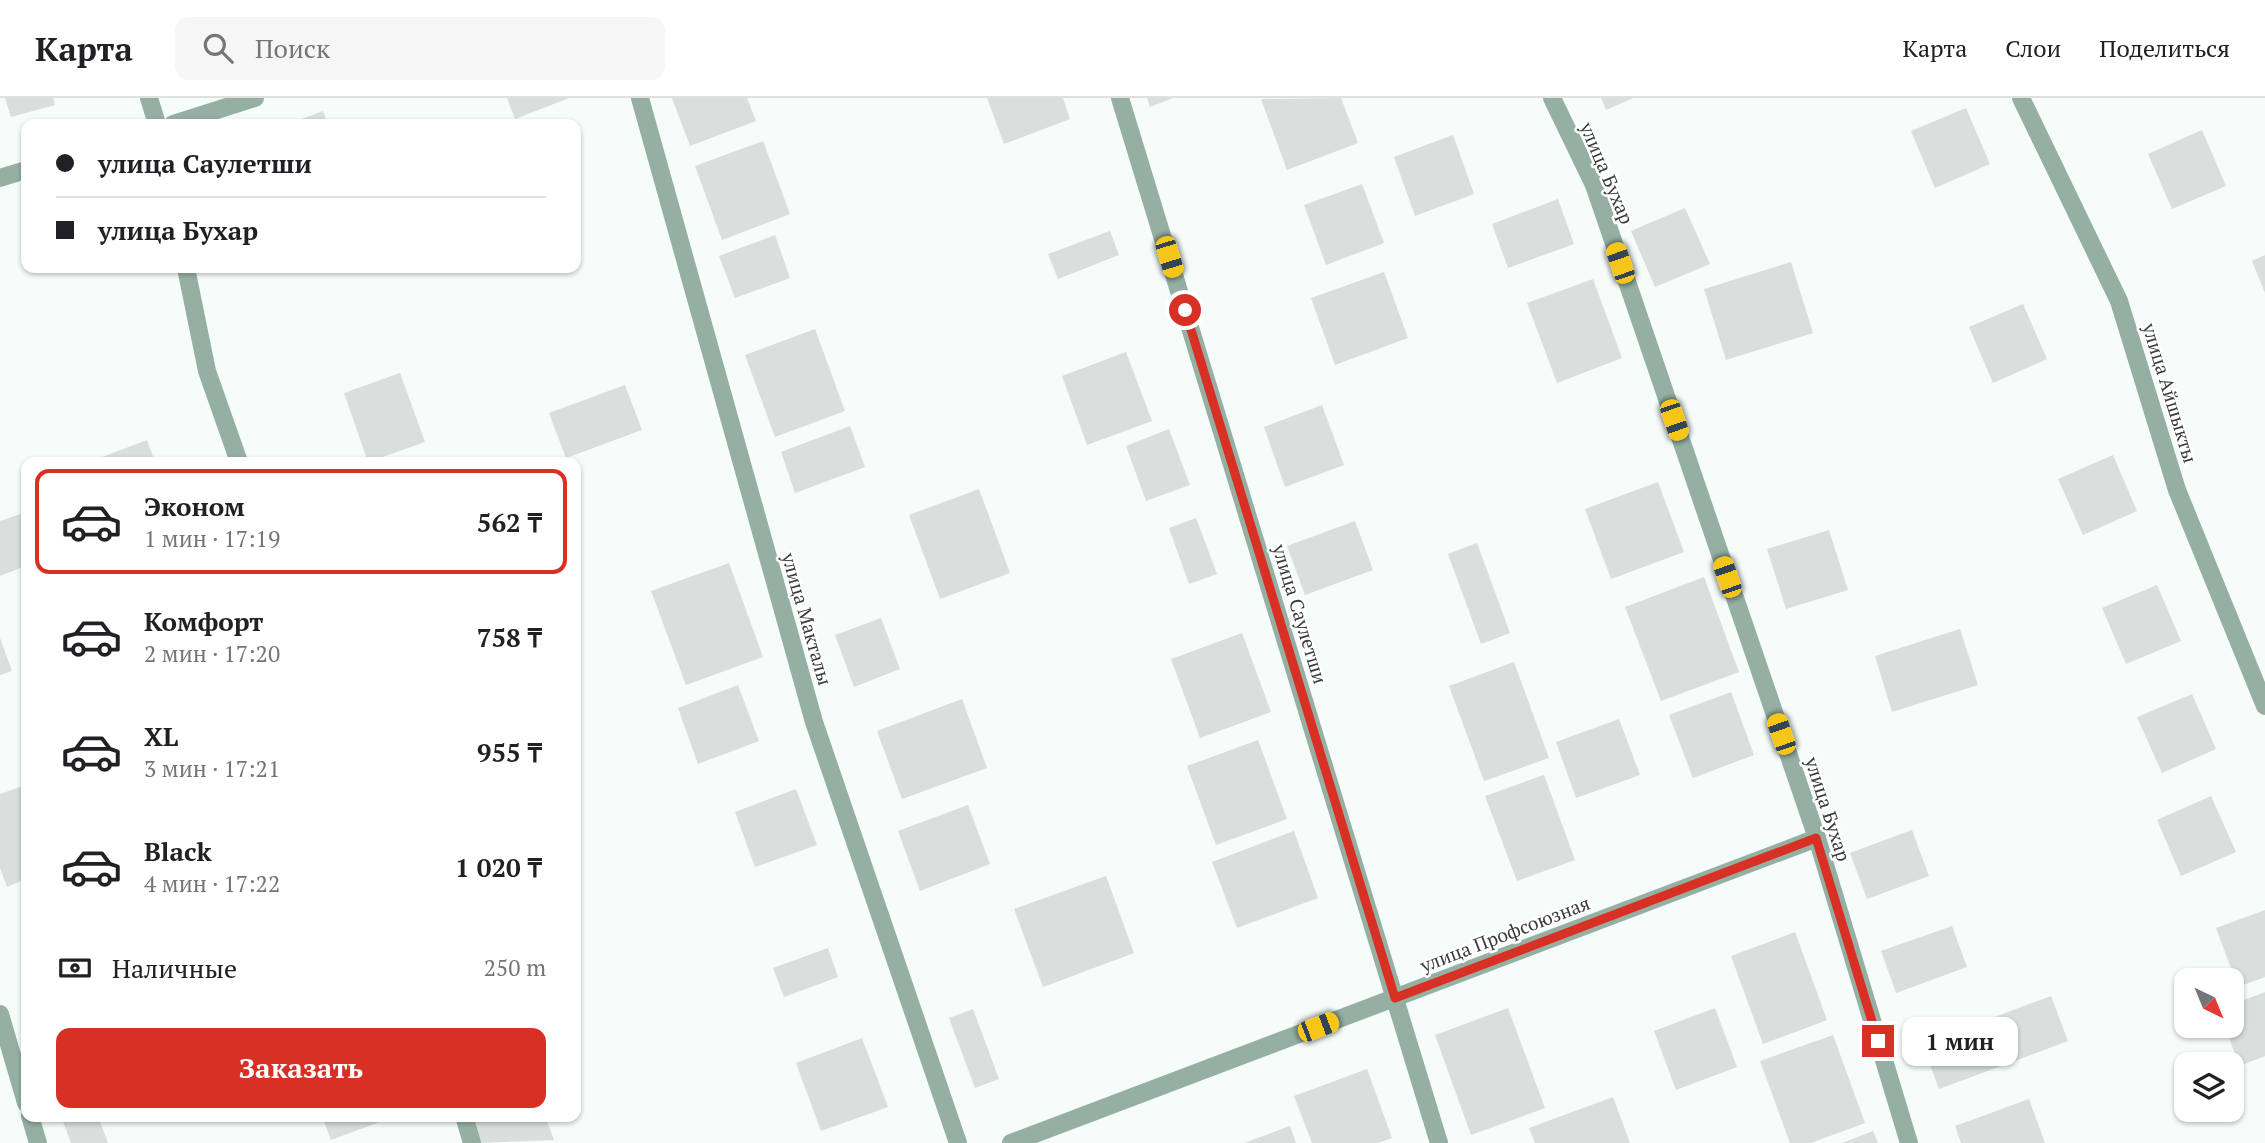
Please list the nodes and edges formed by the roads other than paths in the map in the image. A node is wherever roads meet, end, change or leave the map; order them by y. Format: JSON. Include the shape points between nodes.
{"nodes":[{"id":1,"x":149,"y":98,"type":"edge"},
{"id":2,"x":255,"y":98,"type":"edge"},
{"id":3,"x":639,"y":98,"type":"edge"},
{"id":4,"x":1120,"y":98,"type":"edge"},
{"id":5,"x":1552,"y":98,"type":"edge"},
{"id":6,"x":2021,"y":98,"type":"edge"},
{"id":7,"x":155,"y":119,"type":"edge"},
{"id":8,"x":189,"y":119,"type":"edge"},
{"id":9,"x":21,"y":172,"type":"edge"},
{"id":10,"x":0,"y":178,"type":"edge"},
{"id":11,"x":187,"y":273,"type":"edge"},
{"id":12,"x":237,"y":457,"type":"edge"},
{"id":13,"x":2265,"y":706,"type":"edge"},
{"id":14,"x":1816,"y":838,"type":"junction"},
{"id":15,"x":1395,"y":998,"type":"junction"},
{"id":16,"x":0,"y":1013,"type":"edge"},
{"id":17,"x":21,"y":1086,"type":"edge"},
{"id":18,"x":32,"y":1122,"type":"edge"},
{"id":19,"x":466,"y":1122,"type":"edge"},
{"id":20,"x":38,"y":1143,"type":"edge"},
{"id":21,"x":472,"y":1143,"type":"edge"},
{"id":22,"x":958,"y":1143,"type":"edge"},
{"id":23,"x":1011,"y":1143,"type":"edge"},
{"id":24,"x":1439,"y":1143,"type":"edge"},
{"id":25,"x":1909,"y":1143,"type":"edge"}],
"edges":[{"from":1,"to":7,"type":"street"},
{"from":2,"to":8,"type":"street"},
{"from":3,"to":22,"type":"street","name":"улица Макталы","via":[[814,722]]},
{"from":4,"to":15,"type":"street","name":"улица Саулетши"},
{"from":5,"to":14,"type":"street","name":"улица Бухар","via":[[1594,185]]},
{"from":6,"to":13,"type":"street","name":"улица Айшыкты","via":[[2119,302],[2177,490]]},
{"from":9,"to":10,"type":"street"},
{"from":11,"to":12,"type":"street","via":[[207,371]]},
{"from":14,"to":15,"type":"street","name":"улица Профсоюзная"},
{"from":14,"to":25,"type":"street","name":"улица Бухар"},
{"from":15,"to":23,"type":"street","name":"улица Профсоюзная"},
{"from":15,"to":24,"type":"street","name":"улица Саулетши"},
{"from":16,"to":17,"type":"street"},
{"from":18,"to":20,"type":"street"},
{"from":19,"to":21,"type":"street"}]}
